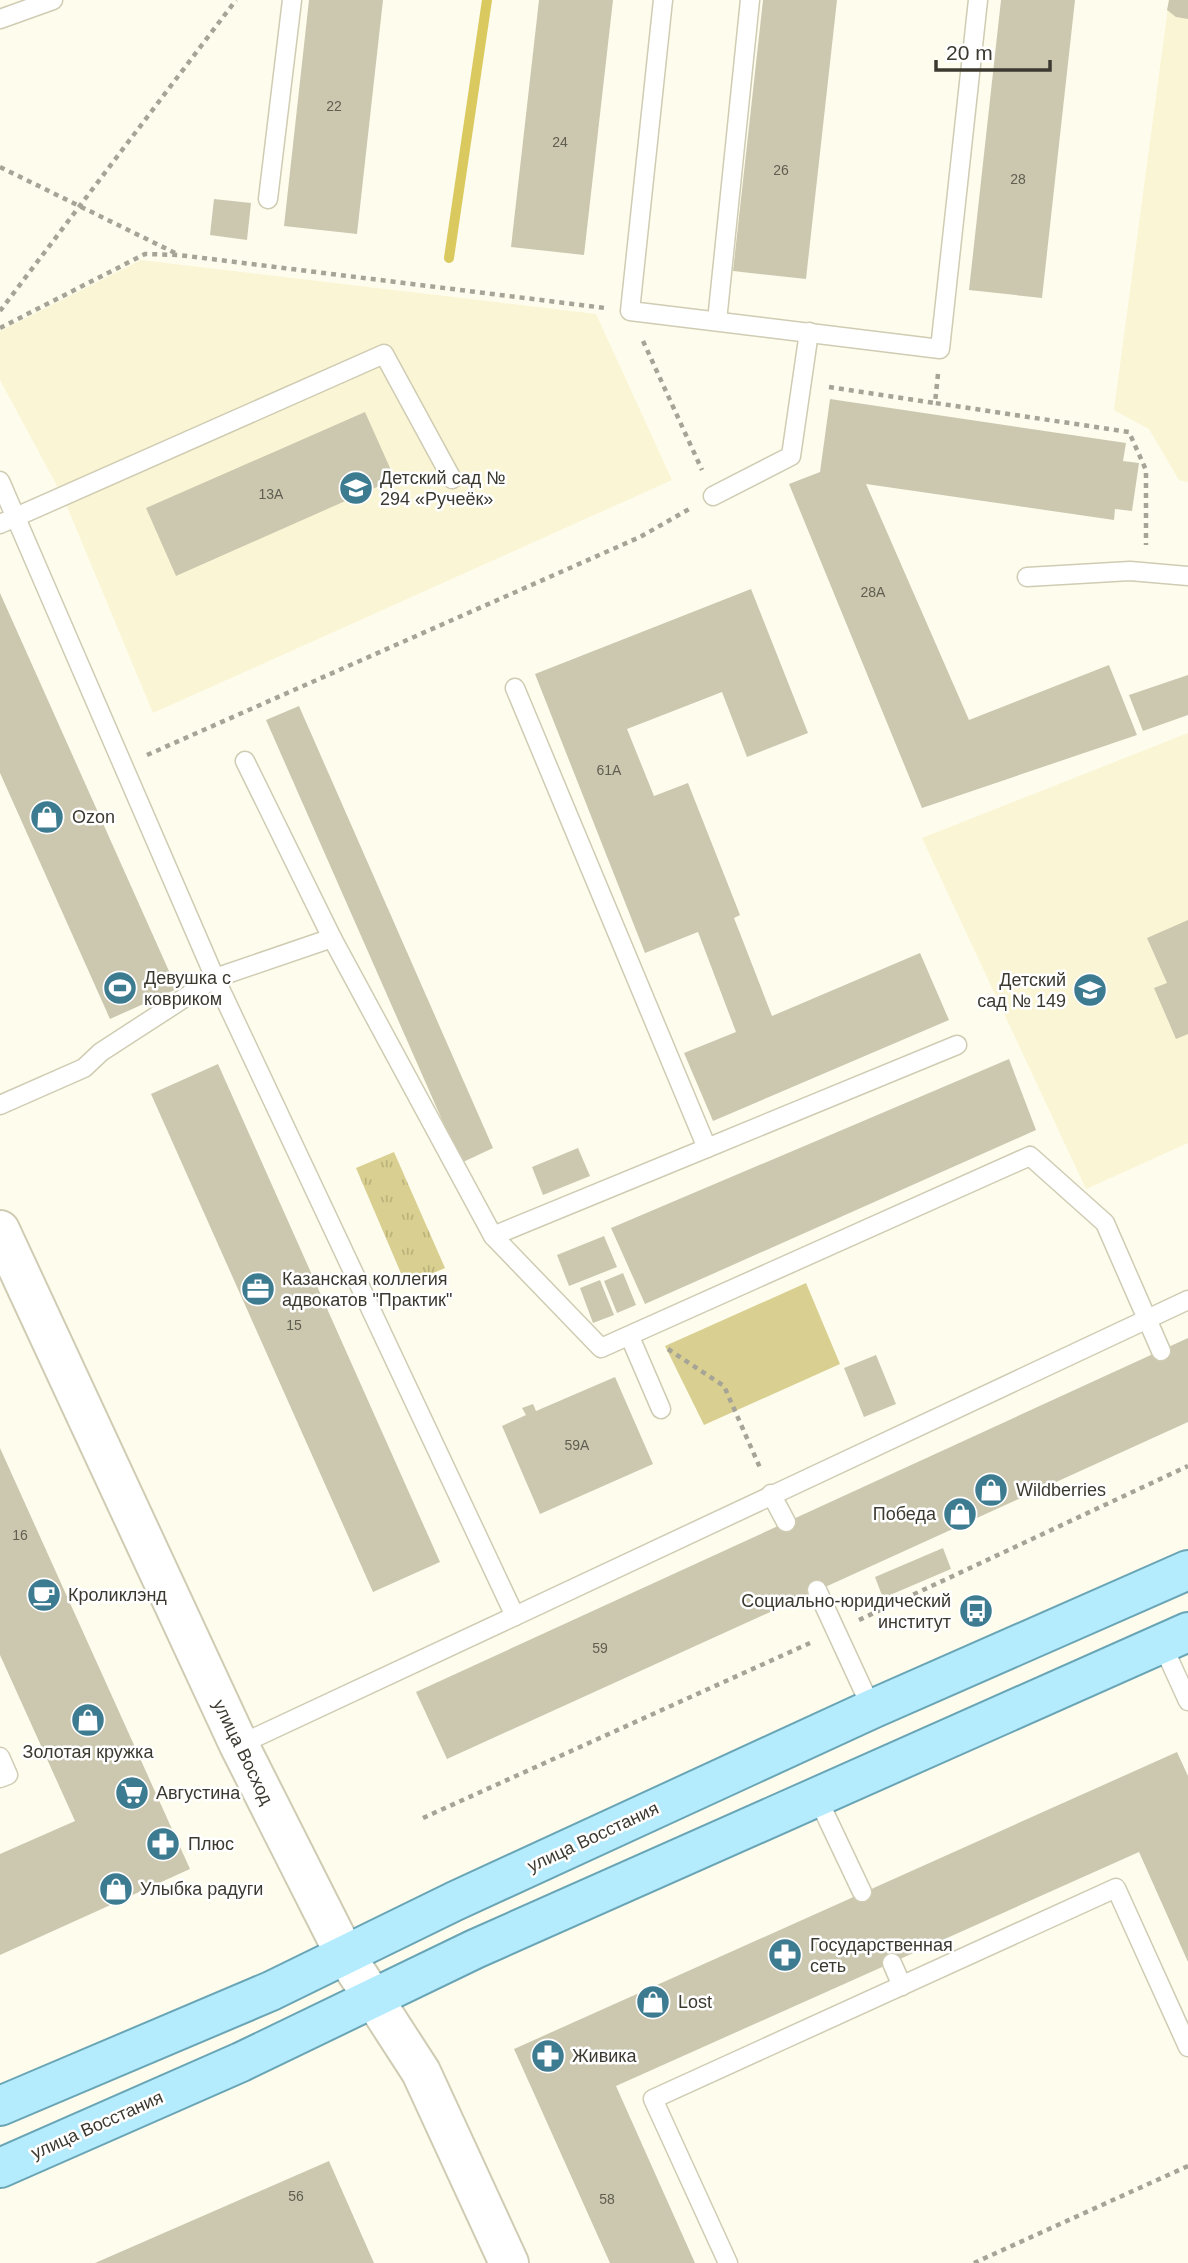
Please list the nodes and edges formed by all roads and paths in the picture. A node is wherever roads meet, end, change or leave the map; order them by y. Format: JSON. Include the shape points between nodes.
{"nodes":[{"id":1,"x":53,"y":0,"type":"edge"},
{"id":2,"x":236,"y":0,"type":"edge"},
{"id":3,"x":292,"y":0,"type":"edge"},
{"id":4,"x":663,"y":0,"type":"edge"},
{"id":5,"x":750,"y":0,"type":"edge"},
{"id":6,"x":978,"y":0,"type":"edge"},
{"id":7,"x":0,"y":19,"type":"edge"},
{"id":8,"x":0,"y":167,"type":"edge"},
{"id":9,"x":268,"y":199,"type":"dead end"},
{"id":10,"x":79,"y":206,"type":"junction"},
{"id":11,"x":179,"y":255,"type":"junction"},
{"id":12,"x":630,"y":311,"type":"junction"},
{"id":13,"x":0,"y":312,"type":"edge"},
{"id":14,"x":717,"y":321,"type":"junction"},
{"id":15,"x":0,"y":328,"type":"edge"},
{"id":16,"x":809,"y":332,"type":"junction"},
{"id":17,"x":940,"y":349,"type":"junction"},
{"id":18,"x":801,"y":383,"type":"junction"},
{"id":19,"x":935,"y":403,"type":"junction"},
{"id":20,"x":452,"y":480,"type":"dead end"},
{"id":21,"x":0,"y":481,"type":"edge"},
{"id":22,"x":713,"y":496,"type":"junction"},
{"id":23,"x":8,"y":521,"type":"edge"},
{"id":24,"x":1146,"y":571,"type":"junction"},
{"id":25,"x":1188,"y":576,"type":"edge"},
{"id":26,"x":1027,"y":577,"type":"dead end"},
{"id":27,"x":515,"y":688,"type":"dead end"},
{"id":28,"x":245,"y":761,"type":"dead end"},
{"id":29,"x":124,"y":765,"type":"junction"},
{"id":30,"x":332,"y":938,"type":"junction"},
{"id":31,"x":215,"y":978,"type":"junction"},
{"id":32,"x":957,"y":1045,"type":"dead end"},
{"id":33,"x":0,"y":1105,"type":"edge"},
{"id":34,"x":708,"y":1148,"type":"junction"},
{"id":35,"x":0,"y":1230,"type":"edge"},
{"id":36,"x":493,"y":1236,"type":"junction"},
{"id":37,"x":1188,"y":1300,"type":"edge"},
{"id":38,"x":1146,"y":1318,"type":"junction"},
{"id":39,"x":630,"y":1337,"type":"junction"},
{"id":40,"x":1161,"y":1351,"type":"dead end"},
{"id":41,"x":661,"y":1409,"type":"dead end"},
{"id":42,"x":1188,"y":1466,"type":"edge"},
{"id":43,"x":771,"y":1493,"type":"junction"},
{"id":44,"x":786,"y":1522,"type":"dead end"},
{"id":45,"x":1188,"y":1570,"type":"edge"},
{"id":46,"x":817,"y":1590,"type":"dead end"},
{"id":47,"x":515,"y":1616,"type":"junction"},
{"id":48,"x":838,"y":1630,"type":"junction"},
{"id":49,"x":1175,"y":1638,"type":"edge"},
{"id":50,"x":1188,"y":1701,"type":"edge"},
{"id":51,"x":872,"y":1709,"type":"junction"},
{"id":52,"x":239,"y":1745,"type":"junction"},
{"id":53,"x":0,"y":1757,"type":"edge"},
{"id":54,"x":0,"y":1778,"type":"edge"},
{"id":55,"x":817,"y":1797,"type":"junction"},
{"id":56,"x":423,"y":1818,"type":"dead end"},
{"id":57,"x":862,"y":1892,"type":"dead end"},
{"id":58,"x":344,"y":1953,"type":"junction"},
{"id":59,"x":892,"y":1963,"type":"dead end"},
{"id":60,"x":902,"y":1986,"type":"junction"},
{"id":61,"x":375,"y":1999,"type":"junction"},
{"id":62,"x":1188,"y":2047,"type":"edge"},
{"id":63,"x":0,"y":2106,"type":"edge"},
{"id":64,"x":1188,"y":2166,"type":"edge"},
{"id":65,"x":0,"y":2168,"type":"edge"},
{"id":66,"x":509,"y":2263,"type":"edge"},
{"id":67,"x":728,"y":2263,"type":"edge"},
{"id":68,"x":974,"y":2263,"type":"edge"}],
"edges":[{"from":1,"to":7,"type":"lane"},
{"from":2,"to":10,"type":"path"},
{"from":3,"to":9,"type":"lane"},
{"from":4,"to":12,"type":"lane"},
{"from":5,"to":14,"type":"lane"},
{"from":6,"to":17,"type":"lane"},
{"from":8,"to":10,"type":"path"},
{"from":10,"to":11,"type":"path"},
{"from":10,"to":13,"type":"path"},
{"from":11,"to":12,"type":"path"},
{"from":11,"to":15,"type":"path","via":[[145,254]]},
{"from":12,"to":14,"type":"lane"},
{"from":12,"to":22,"type":"path"},
{"from":14,"to":16,"type":"lane"},
{"from":16,"to":17,"type":"lane"},
{"from":16,"to":18,"type":"lane"},
{"from":17,"to":19,"type":"path"},
{"from":18,"to":19,"type":"path"},
{"from":18,"to":22,"type":"lane","via":[[791,456]]},
{"from":19,"to":24,"type":"path","via":[[1129,432],[1146,470]]},
{"from":20,"to":23,"type":"lane","via":[[384,354]]},
{"from":21,"to":23,"type":"lane"},
{"from":22,"to":29,"type":"path","via":[[640,537]]},
{"from":23,"to":29,"type":"lane"},
{"from":24,"to":25,"type":"lane"},
{"from":24,"to":26,"type":"lane"},
{"from":27,"to":34,"type":"lane"},
{"from":28,"to":30,"type":"lane"},
{"from":29,"to":31,"type":"lane"},
{"from":30,"to":31,"type":"lane"},
{"from":30,"to":36,"type":"lane"},
{"from":31,"to":33,"type":"lane","via":[[83,1068]]},
{"from":31,"to":47,"type":"lane"},
{"from":32,"to":34,"type":"lane"},
{"from":34,"to":36,"type":"lane"},
{"from":35,"to":52,"type":"street","name":"улица Восход"},
{"from":36,"to":39,"type":"lane","via":[[601,1348]]},
{"from":37,"to":38,"type":"lane"},
{"from":38,"to":39,"type":"lane","via":[[1105,1223],[1030,1156]]},
{"from":38,"to":40,"type":"lane"},
{"from":38,"to":43,"type":"lane"},
{"from":39,"to":41,"type":"lane"},
{"from":39,"to":43,"type":"path","via":[[665,1346],[724,1386]]},
{"from":42,"to":48,"type":"path"},
{"from":43,"to":44,"type":"lane"},
{"from":43,"to":47,"type":"lane"},
{"from":45,"to":51,"type":"main road","name":"улица Восстания"},
{"from":46,"to":48,"type":"lane"},
{"from":47,"to":52,"type":"lane"},
{"from":48,"to":51,"type":"lane"},
{"from":48,"to":56,"type":"path"},
{"from":49,"to":50,"type":"lane"},
{"from":49,"to":55,"type":"main road","name":"улица Восстания"},
{"from":51,"to":58,"type":"main road","name":"улица Восстания"},
{"from":52,"to":58,"type":"street","name":"улица Восход"},
{"from":53,"to":54,"type":"lane","via":[[8,1775]]},
{"from":55,"to":57,"type":"lane"},
{"from":55,"to":61,"type":"main road","name":"улица Восстания","via":[[474,1949]]},
{"from":58,"to":61,"type":"street","name":"улица Восход"},
{"from":58,"to":63,"type":"main road","name":"улица Восстания","via":[[271,1990]]},
{"from":59,"to":60,"type":"lane"},
{"from":60,"to":62,"type":"lane","via":[[1116,1888]]},
{"from":60,"to":67,"type":"lane","via":[[653,2099]]},
{"from":61,"to":65,"type":"main road","name":"улица Восстания"},
{"from":61,"to":66,"type":"street","name":"улица Восход","via":[[427,2084]]},
{"from":64,"to":68,"type":"path"}]}
